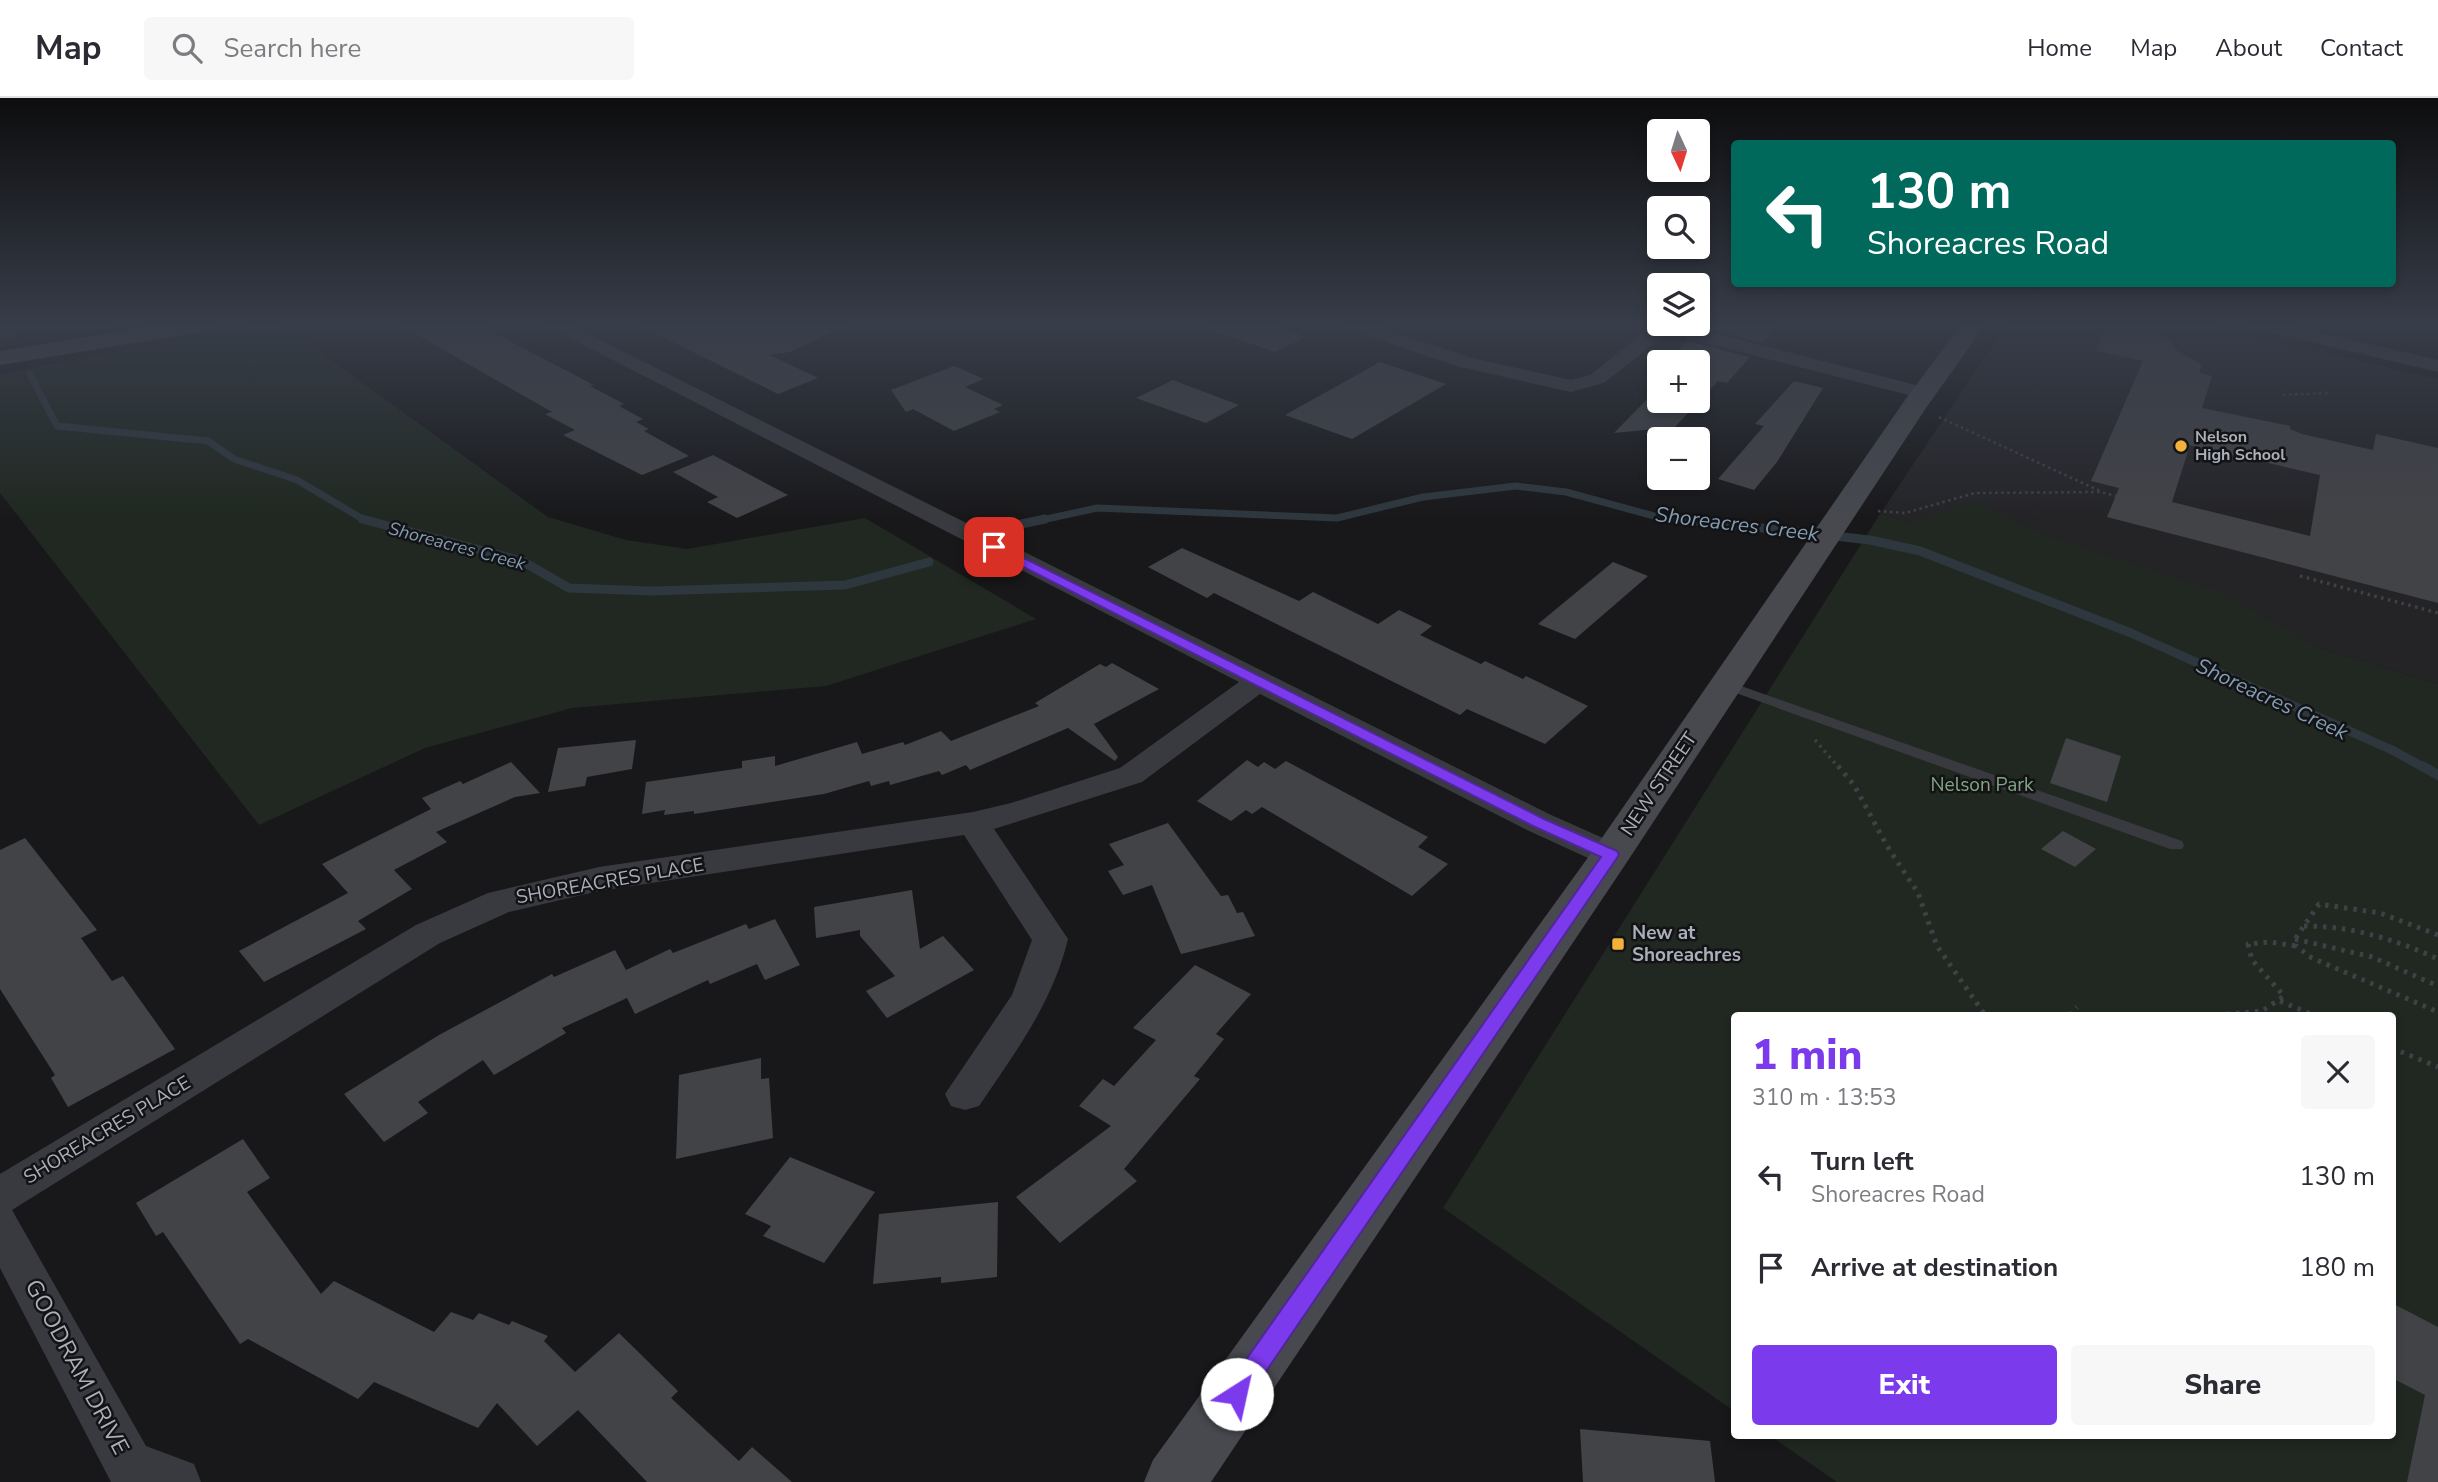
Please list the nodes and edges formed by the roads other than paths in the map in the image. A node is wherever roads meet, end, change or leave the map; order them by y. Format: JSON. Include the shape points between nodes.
{"nodes":[{"id":1,"x":685,"y":390,"type":"edge"},
{"id":2,"x":1884,"y":390,"type":"edge"},
{"id":3,"x":1926,"y":390,"type":"edge"},
{"id":4,"x":1919,"y":400,"type":"junction"},
{"id":5,"x":1259,"y":681,"type":"junction"},
{"id":6,"x":1727,"y":685,"type":"junction"},
{"id":7,"x":972,"y":823,"type":"junction"},
{"id":8,"x":2176,"y":845,"type":"dead end"},
{"id":9,"x":1611,"y":855,"type":"junction"},
{"id":10,"x":965,"y":1094,"type":"dead end"},
{"id":11,"x":0,"y":1196,"type":"edge"},
{"id":12,"x":0,"y":1225,"type":"edge"},
{"id":13,"x":120,"y":1473,"type":"edge"},
{"id":14,"x":176,"y":1482,"type":"edge"},
{"id":15,"x":1175,"y":1482,"type":"edge"}],
"edges":[{"from":1,"to":5,"type":"street"},
{"from":2,"to":4,"type":"street"},
{"from":3,"to":4,"type":"main road","name":"NEW STREET"},
{"from":4,"to":6,"type":"main road","name":"NEW STREET"},
{"from":5,"to":7,"type":"street","name":"SHOREACRES PLACE","via":[[1131,775]]},
{"from":5,"to":9,"type":"street"},
{"from":6,"to":8,"type":"lane"},
{"from":6,"to":9,"type":"main road","name":"NEW STREET"},
{"from":7,"to":10,"type":"street","via":[[1051,939],[1046,965],[1025,1007]]},
{"from":7,"to":11,"type":"street","name":"SHOREACRES PLACE","via":[[599,879],[500,902],[428,934]]},
{"from":9,"to":15,"type":"main road","name":"NEW STREET"},
{"from":12,"to":13,"type":"street","name":"GOODRAM DRIVE"},
{"from":13,"to":14,"type":"street","name":"GOODRAM DRIVE"}]}
